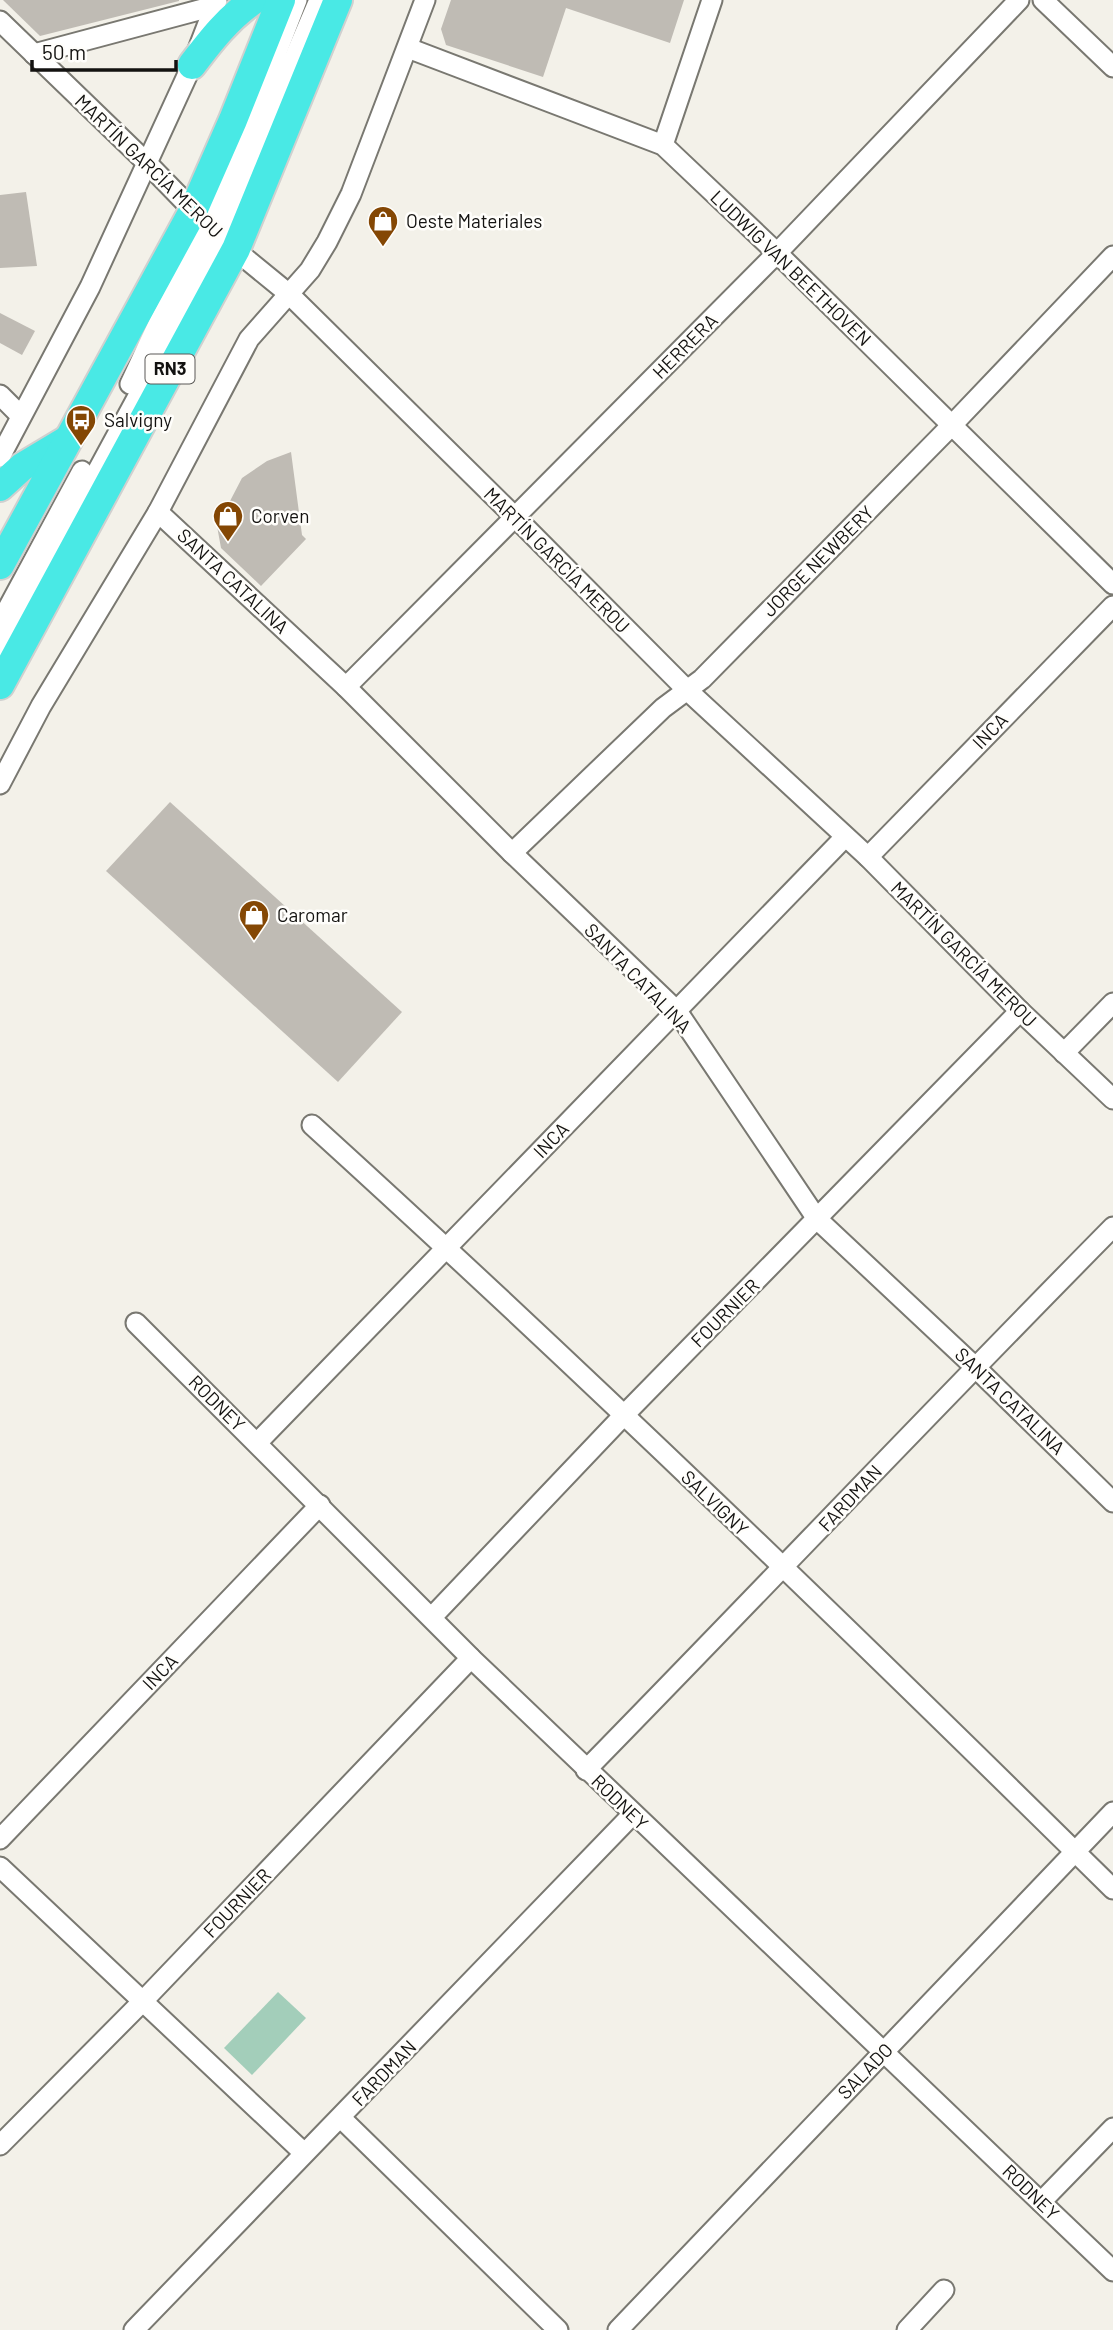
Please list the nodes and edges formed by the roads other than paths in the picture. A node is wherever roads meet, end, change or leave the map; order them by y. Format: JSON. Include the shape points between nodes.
{"nodes":[{"id":1,"x":254,"y":0,"type":"edge"},
{"id":2,"x":281,"y":0,"type":"edge"},
{"id":3,"x":297,"y":0,"type":"edge"},
{"id":4,"x":319,"y":0,"type":"edge"},
{"id":5,"x":338,"y":0,"type":"edge"},
{"id":6,"x":425,"y":0,"type":"edge"},
{"id":7,"x":712,"y":0,"type":"edge"},
{"id":8,"x":1019,"y":0,"type":"edge"},
{"id":9,"x":1043,"y":0,"type":"edge"},
{"id":10,"x":215,"y":3,"type":"edge"},
{"id":11,"x":0,"y":22,"type":"edge"},
{"id":12,"x":408,"y":48,"type":"junction"},
{"id":13,"x":34,"y":54,"type":"junction"},
{"id":14,"x":192,"y":65,"type":"junction"},
{"id":15,"x":1113,"y":68,"type":"edge"},
{"id":16,"x":663,"y":145,"type":"junction"},
{"id":17,"x":148,"y":164,"type":"junction"},
{"id":18,"x":214,"y":231,"type":"junction"},
{"id":19,"x":777,"y":253,"type":"junction"},
{"id":20,"x":1113,"y":257,"type":"edge"},
{"id":21,"x":289,"y":295,"type":"junction"},
{"id":22,"x":0,"y":395,"type":"edge"},
{"id":23,"x":21,"y":416,"type":"junction"},
{"id":24,"x":952,"y":425,"type":"junction"},
{"id":25,"x":69,"y":438,"type":"junction"},
{"id":26,"x":0,"y":457,"type":"edge"},
{"id":27,"x":0,"y":487,"type":"edge"},
{"id":28,"x":158,"y":512,"type":"junction"},
{"id":29,"x":515,"y":517,"type":"junction"},
{"id":30,"x":0,"y":565,"type":"edge"},
{"id":31,"x":1113,"y":584,"type":"edge"},
{"id":32,"x":1113,"y":606,"type":"edge"},
{"id":33,"x":0,"y":622,"type":"edge"},
{"id":34,"x":0,"y":651,"type":"edge"},
{"id":35,"x":0,"y":685,"type":"edge"},
{"id":36,"x":346,"y":687,"type":"junction"},
{"id":37,"x":687,"y":690,"type":"junction"},
{"id":38,"x":3,"y":771,"type":"edge"},
{"id":39,"x":845,"y":837,"type":"junction"},
{"id":40,"x":512,"y":853,"type":"junction"},
{"id":41,"x":868,"y":857,"type":"junction"},
{"id":42,"x":1113,"y":1003,"type":"edge"},
{"id":43,"x":677,"y":1011,"type":"junction"},
{"id":44,"x":1020,"y":1011,"type":"junction"},
{"id":45,"x":1064,"y":1053,"type":"junction"},
{"id":46,"x":1113,"y":1099,"type":"edge"},
{"id":47,"x":312,"y":1125,"type":"dead end"},
{"id":48,"x":817,"y":1219,"type":"junction"},
{"id":49,"x":1113,"y":1227,"type":"edge"},
{"id":50,"x":447,"y":1248,"type":"junction"},
{"id":51,"x":136,"y":1323,"type":"dead end"},
{"id":52,"x":975,"y":1367,"type":"junction"},
{"id":53,"x":624,"y":1415,"type":"junction"},
{"id":54,"x":257,"y":1443,"type":"junction"},
{"id":55,"x":1113,"y":1502,"type":"edge"},
{"id":56,"x":320,"y":1505,"type":"junction"},
{"id":57,"x":783,"y":1568,"type":"junction"},
{"id":58,"x":432,"y":1617,"type":"junction"},
{"id":59,"x":471,"y":1658,"type":"junction"},
{"id":60,"x":586,"y":1770,"type":"junction"},
{"id":61,"x":1113,"y":1812,"type":"edge"},
{"id":62,"x":633,"y":1814,"type":"junction"},
{"id":63,"x":0,"y":1839,"type":"edge"},
{"id":64,"x":1075,"y":1851,"type":"junction"},
{"id":65,"x":0,"y":1867,"type":"edge"},
{"id":66,"x":1113,"y":1889,"type":"edge"},
{"id":67,"x":142,"y":2002,"type":"junction"},
{"id":68,"x":883,"y":2052,"type":"junction"},
{"id":69,"x":341,"y":2118,"type":"junction"},
{"id":70,"x":1113,"y":2128,"type":"edge"},
{"id":71,"x":0,"y":2144,"type":"edge"},
{"id":72,"x":304,"y":2153,"type":"junction"},
{"id":73,"x":1041,"y":2202,"type":"junction"},
{"id":74,"x":1113,"y":2271,"type":"edge"},
{"id":75,"x":944,"y":2290,"type":"dead end"},
{"id":76,"x":134,"y":2330,"type":"edge"},
{"id":77,"x":558,"y":2330,"type":"edge"},
{"id":78,"x":618,"y":2330,"type":"edge"},
{"id":79,"x":907,"y":2330,"type":"edge"}],
"edges":[{"from":1,"to":14,"type":"highway","via":[[226,21]]},
{"from":2,"to":18,"type":"highway","number":"RN3","via":[[233,120]]},
{"from":3,"to":18,"type":"street"},
{"from":4,"to":18,"type":"street"},
{"from":5,"to":18,"type":"highway","number":"RN3"},
{"from":6,"to":12,"type":"street"},
{"from":7,"to":16,"type":"street"},
{"from":8,"to":19,"type":"street","name":"HERRERA"},
{"from":9,"to":15,"type":"street"},
{"from":10,"to":13,"type":"street"},
{"from":10,"to":14,"type":"street"},
{"from":11,"to":13,"type":"street","name":"MARTÍN GARCÍA MEROU"},
{"from":12,"to":16,"type":"street","name":"LUDWIG VAN BEETHOVEN"},
{"from":12,"to":21,"type":"street","via":[[351,194],[310,270]]},
{"from":13,"to":17,"type":"street","name":"MARTÍN GARCÍA MEROU"},
{"from":14,"to":17,"type":"street"},
{"from":16,"to":19,"type":"street","name":"LUDWIG VAN BEETHOVEN"},
{"from":17,"to":18,"type":"street","name":"MARTÍN GARCÍA MEROU"},
{"from":17,"to":23,"type":"street","via":[[90,287]]},
{"from":18,"to":21,"type":"street","name":"MARTÍN GARCÍA MEROU"},
{"from":18,"to":25,"type":"highway","number":"RN3"},
{"from":18,"to":33,"type":"street","via":[[158,324],[139,368]]},
{"from":18,"to":34,"type":"street","via":[[150,374]]},
{"from":18,"to":35,"type":"highway","number":"RN3"},
{"from":19,"to":24,"type":"street","name":"LUDWIG VAN BEETHOVEN"},
{"from":19,"to":29,"type":"street","name":"HERRERA"},
{"from":20,"to":24,"type":"street","name":"JORGE NEWBERY"},
{"from":21,"to":28,"type":"street","via":[[248,339]]},
{"from":21,"to":29,"type":"street","name":"MARTÍN GARCÍA MEROU"},
{"from":22,"to":23,"type":"street"},
{"from":23,"to":26,"type":"street"},
{"from":24,"to":31,"type":"street","name":"LUDWIG VAN BEETHOVEN"},
{"from":24,"to":37,"type":"street","name":"JORGE NEWBERY"},
{"from":25,"to":27,"type":"highway","via":[[22,467]]},
{"from":25,"to":30,"type":"highway","number":"RN3"},
{"from":28,"to":36,"type":"street","name":"SANTA CATALINA"},
{"from":28,"to":38,"type":"street"},
{"from":29,"to":36,"type":"street","name":"HERRERA"},
{"from":29,"to":37,"type":"street","name":"MARTÍN GARCÍA MEROU"},
{"from":32,"to":41,"type":"street","name":"INCA"},
{"from":36,"to":40,"type":"street","name":"SANTA CATALINA"},
{"from":37,"to":39,"type":"street","name":"MARTÍN GARCÍA MEROU"},
{"from":37,"to":40,"type":"street","name":"JORGE NEWBERY"},
{"from":39,"to":41,"type":"street","name":"MARTÍN GARCÍA MEROU"},
{"from":39,"to":43,"type":"street","name":"INCA"},
{"from":40,"to":43,"type":"street","name":"SANTA CATALINA"},
{"from":41,"to":44,"type":"street","name":"MARTÍN GARCÍA MEROU"},
{"from":42,"to":45,"type":"street"},
{"from":43,"to":48,"type":"street","name":"SANTA CATALINA"},
{"from":43,"to":50,"type":"street","name":"INCA"},
{"from":44,"to":45,"type":"street","name":"MARTÍN GARCÍA MEROU"},
{"from":44,"to":48,"type":"street","name":"FOURNIER"},
{"from":45,"to":46,"type":"street","name":"MARTÍN GARCÍA MEROU"},
{"from":47,"to":50,"type":"street","name":"SALVIGNY"},
{"from":48,"to":52,"type":"street","name":"SANTA CATALINA"},
{"from":48,"to":53,"type":"street","name":"FOURNIER"},
{"from":49,"to":52,"type":"street","name":"FARDMAN"},
{"from":50,"to":53,"type":"street","name":"SALVIGNY"},
{"from":50,"to":54,"type":"street","name":"INCA"},
{"from":51,"to":54,"type":"street","name":"RODNEY"},
{"from":52,"to":55,"type":"street","name":"SANTA CATALINA"},
{"from":52,"to":57,"type":"street","name":"FARDMAN"},
{"from":53,"to":57,"type":"street","name":"SALVIGNY"},
{"from":53,"to":58,"type":"street","name":"FOURNIER"},
{"from":54,"to":56,"type":"street","name":"RODNEY"},
{"from":56,"to":58,"type":"street","name":"RODNEY"},
{"from":56,"to":63,"type":"street","name":"INCA"},
{"from":57,"to":60,"type":"street","name":"FARDMAN"},
{"from":57,"to":64,"type":"street","name":"SALVIGNY"},
{"from":58,"to":59,"type":"street","name":"RODNEY"},
{"from":59,"to":60,"type":"street","name":"RODNEY"},
{"from":59,"to":67,"type":"street","name":"FOURNIER"},
{"from":60,"to":62,"type":"street","name":"RODNEY"},
{"from":61,"to":64,"type":"street","name":"SALADO"},
{"from":62,"to":68,"type":"street","name":"RODNEY"},
{"from":62,"to":69,"type":"street","name":"FARDMAN"},
{"from":64,"to":66,"type":"street","name":"SALVIGNY"},
{"from":64,"to":68,"type":"street","name":"SALADO"},
{"from":65,"to":67,"type":"street"},
{"from":67,"to":71,"type":"street","name":"FOURNIER"},
{"from":67,"to":72,"type":"street"},
{"from":68,"to":73,"type":"street","name":"RODNEY"},
{"from":68,"to":78,"type":"street","name":"SALADO"},
{"from":69,"to":72,"type":"street","name":"FARDMAN"},
{"from":69,"to":77,"type":"street"},
{"from":70,"to":73,"type":"street"},
{"from":72,"to":76,"type":"street","name":"FARDMAN"},
{"from":73,"to":74,"type":"street","name":"RODNEY"},
{"from":75,"to":79,"type":"street"}]}
